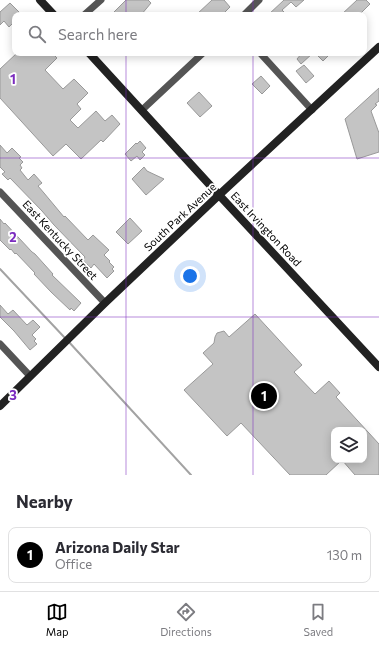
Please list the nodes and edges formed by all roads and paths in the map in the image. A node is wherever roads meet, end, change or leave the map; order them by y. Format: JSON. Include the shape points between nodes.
{"nodes":[{"id":1,"x":40,"y":0,"type":"edge"},
{"id":2,"x":100,"y":0,"type":"edge"},
{"id":3,"x":259,"y":0,"type":"edge"},
{"id":4,"x":51,"y":12,"type":"edge"},
{"id":5,"x":87,"y":12,"type":"edge"},
{"id":6,"x":247,"y":12,"type":"edge"},
{"id":7,"x":379,"y":48,"type":"edge"},
{"id":8,"x":92,"y":56,"type":"edge"},
{"id":9,"x":200,"y":56,"type":"edge"},
{"id":10,"x":263,"y":56,"type":"edge"},
{"id":11,"x":142,"y":110,"type":"junction"},
{"id":12,"x":312,"y":110,"type":"junction"},
{"id":13,"x":0,"y":192,"type":"edge"},
{"id":14,"x":219,"y":195,"type":"junction"},
{"id":15,"x":105,"y":303,"type":"junction"},
{"id":16,"x":0,"y":344,"type":"edge"},
{"id":17,"x":379,"y":367,"type":"edge"},
{"id":18,"x":30,"y":376,"type":"junction"},
{"id":19,"x":0,"y":406,"type":"edge"}],
"edges":[{"from":1,"to":4,"type":"main road"},
{"from":2,"to":5,"type":"street"},
{"from":3,"to":6,"type":"street"},
{"from":7,"to":12,"type":"main road","name":"South Park Avenue"},
{"from":8,"to":11,"type":"main road","name":"East Irvington Road"},
{"from":9,"to":11,"type":"street"},
{"from":10,"to":12,"type":"street"},
{"from":11,"to":14,"type":"main road","name":"East Irvington Road"},
{"from":12,"to":14,"type":"main road","name":"South Park Avenue"},
{"from":13,"to":15,"type":"street","name":"East Kentucky Street"},
{"from":14,"to":15,"type":"main road","name":"South Park Avenue"},
{"from":14,"to":17,"type":"main road","name":"East Irvington Road"},
{"from":15,"to":18,"type":"main road","name":"South Park Avenue"},
{"from":16,"to":18,"type":"street"},
{"from":18,"to":19,"type":"main road","name":"South Park Avenue"}]}
